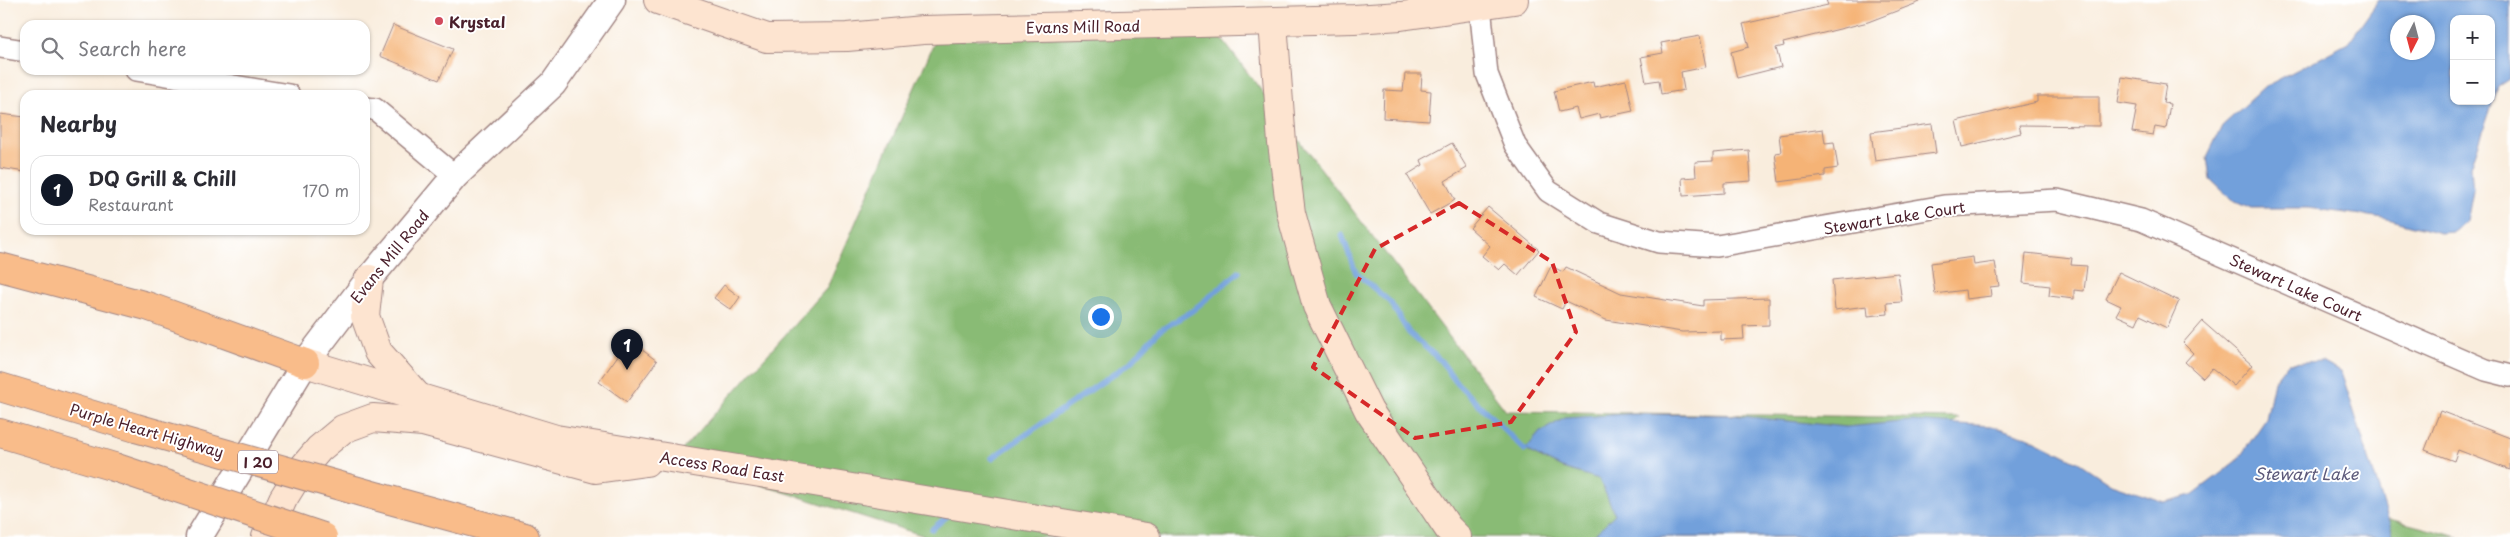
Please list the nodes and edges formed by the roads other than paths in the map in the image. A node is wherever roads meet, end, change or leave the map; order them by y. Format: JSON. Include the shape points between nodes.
{"nodes":[{"id":1,"x":612,"y":0,"type":"edge"},
{"id":2,"x":658,"y":0,"type":"edge"},
{"id":3,"x":1514,"y":0,"type":"edge"},
{"id":4,"x":1480,"y":6,"type":"junction"},
{"id":5,"x":1273,"y":22,"type":"junction"},
{"id":6,"x":0,"y":47,"type":"edge"},
{"id":7,"x":20,"y":51,"type":"edge"},
{"id":8,"x":167,"y":75,"type":"edge"},
{"id":9,"x":258,"y":90,"type":"edge"},
{"id":10,"x":370,"y":108,"type":"edge"},
{"id":11,"x":455,"y":176,"type":"junction"},
{"id":12,"x":0,"y":267,"type":"edge"},
{"id":13,"x":369,"y":279,"type":"junction"},
{"id":14,"x":305,"y":363,"type":"junction"},
{"id":15,"x":2510,"y":376,"type":"edge"},
{"id":16,"x":0,"y":387,"type":"edge"},
{"id":17,"x":419,"y":398,"type":"junction"},
{"id":18,"x":0,"y":432,"type":"edge"},
{"id":19,"x":672,"y":458,"type":"junction"},
{"id":20,"x":199,"y":537,"type":"edge"},
{"id":21,"x":266,"y":537,"type":"edge"},
{"id":22,"x":323,"y":537,"type":"edge"},
{"id":23,"x":525,"y":537,"type":"edge"},
{"id":24,"x":1146,"y":537,"type":"edge"},
{"id":25,"x":1457,"y":537,"type":"edge"}],
"edges":[{"from":1,"to":11,"type":"street","name":"Evans Mill Road","via":[[553,84]]},
{"from":2,"to":5,"type":"main road","name":"Evans Mill Road","via":[[767,38],[847,37],[932,30]]},
{"from":3,"to":4,"type":"main road","name":"Evans Mill Road"},
{"from":4,"to":5,"type":"main road","name":"Evans Mill Road","via":[[1401,16]]},
{"from":4,"to":15,"type":"street","name":"Stewart Lake Court","via":[[1487,74],[1515,145],[1548,191],[1599,224],[1659,242],[1718,246],[1944,206],[2057,200],[2141,220],[2486,370]]},
{"from":5,"to":25,"type":"main road","via":[[1291,213],[1317,306],[1369,411]]},
{"from":6,"to":7,"type":"street"},
{"from":8,"to":9,"type":"street"},
{"from":10,"to":11,"type":"street","via":[[375,109]]},
{"from":11,"to":13,"type":"street","name":"Evans Mill Road"},
{"from":12,"to":14,"type":"highway","via":[[147,306]]},
{"from":13,"to":14,"type":"street","name":"Evans Mill Road"},
{"from":13,"to":17,"type":"main road","via":[[365,316],[378,352]]},
{"from":14,"to":17,"type":"main road","name":"Access Road East"},
{"from":14,"to":20,"type":"street","name":"Evans Mill Road"},
{"from":16,"to":23,"type":"highway","name":"Purple Heart Highway","number":"I 20","bridge":true},
{"from":17,"to":19,"type":"main road","name":"Access Road East","via":[[556,439]]},
{"from":18,"to":22,"type":"highway","bridge":true},
{"from":19,"to":21,"type":"main road","via":[[596,469],[423,422],[374,418],[343,429],[319,449],[296,477]]},
{"from":19,"to":24,"type":"main road","name":"Access Road East"}]}
